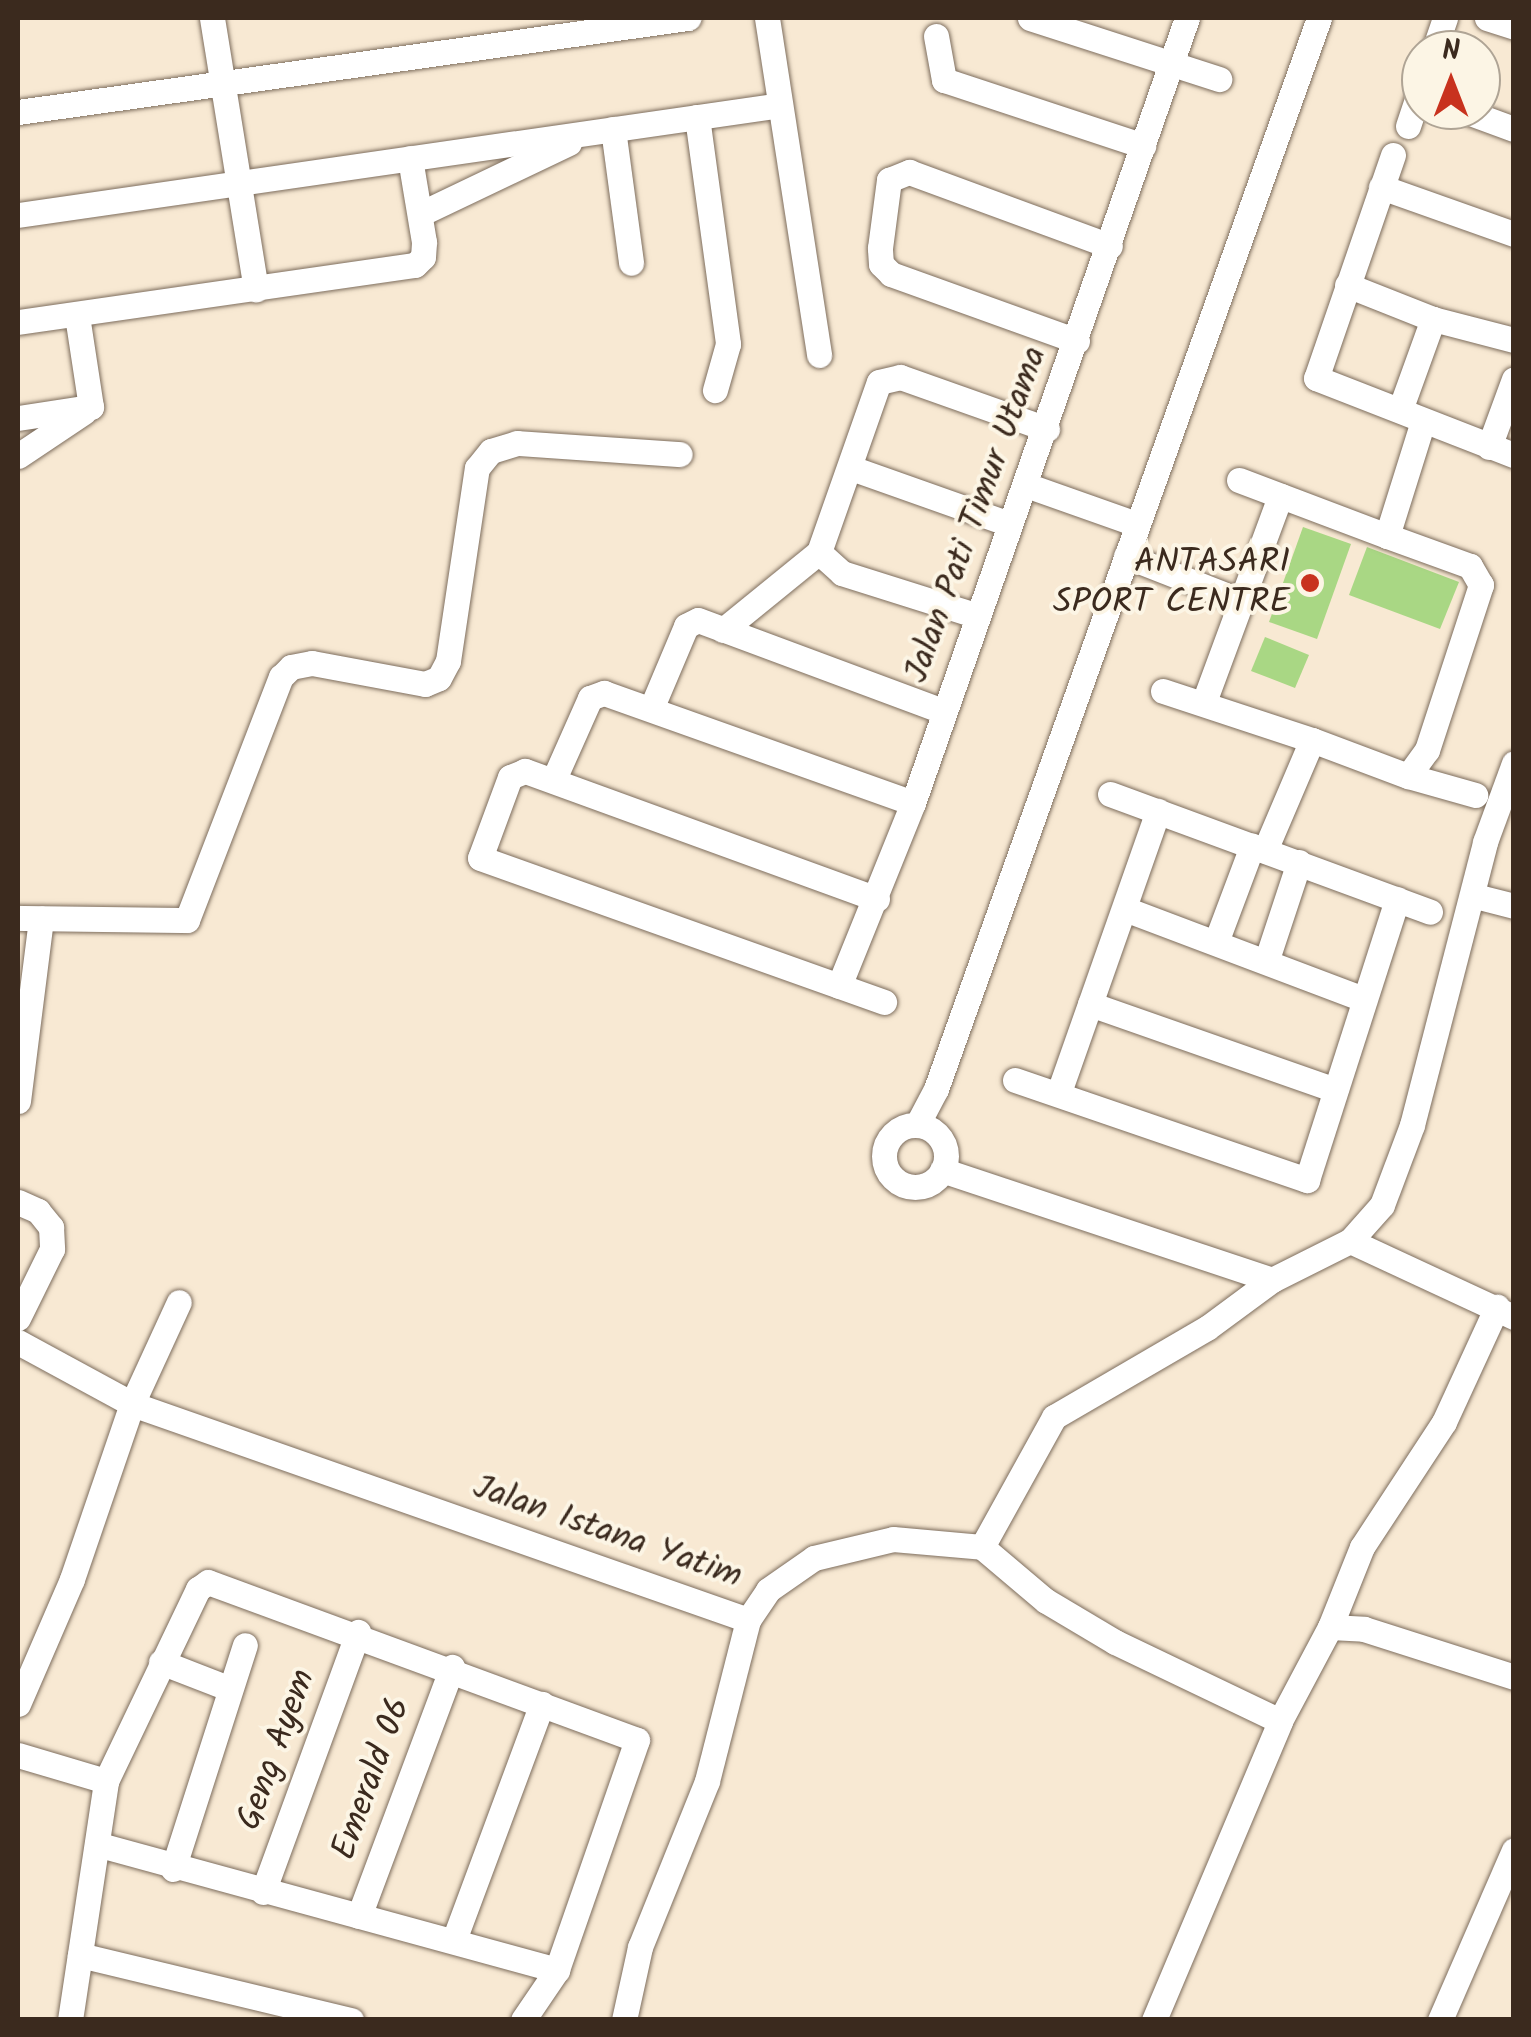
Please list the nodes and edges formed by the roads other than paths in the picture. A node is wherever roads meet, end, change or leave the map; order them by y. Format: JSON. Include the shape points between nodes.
{"nodes":[{"id":1,"x":212,"y":18,"type":"edge"},
{"id":2,"x":688,"y":18,"type":"edge"},
{"id":3,"x":767,"y":18,"type":"edge"},
{"id":4,"x":1030,"y":18,"type":"edge"},
{"id":5,"x":1187,"y":18,"type":"edge"},
{"id":6,"x":1318,"y":18,"type":"edge"},
{"id":7,"x":1487,"y":18,"type":"edge"},
{"id":8,"x":1064,"y":22,"type":"edge"},
{"id":9,"x":1514,"y":27,"type":"edge"},
{"id":10,"x":936,"y":36,"type":"dead end"},
{"id":11,"x":1172,"y":64,"type":"junction"},
{"id":12,"x":1219,"y":79,"type":"dead end"},
{"id":13,"x":222,"y":83,"type":"junction"},
{"id":14,"x":780,"y":105,"type":"junction"},
{"id":15,"x":18,"y":112,"type":"edge"},
{"id":16,"x":697,"y":117,"type":"junction"},
{"id":17,"x":602,"y":130,"type":"junction"},
{"id":18,"x":1144,"y":146,"type":"junction"},
{"id":19,"x":1393,"y":154,"type":"dead end"},
{"id":20,"x":410,"y":158,"type":"junction"},
{"id":21,"x":238,"y":183,"type":"junction"},
{"id":22,"x":1381,"y":187,"type":"junction"},
{"id":23,"x":420,"y":214,"type":"junction"},
{"id":24,"x":18,"y":215,"type":"edge"},
{"id":25,"x":1514,"y":234,"type":"edge"},
{"id":26,"x":1110,"y":246,"type":"junction"},
{"id":27,"x":631,"y":263,"type":"dead end"},
{"id":28,"x":1347,"y":284,"type":"junction"},
{"id":29,"x":256,"y":288,"type":"junction"},
{"id":30,"x":77,"y":316,"type":"junction"},
{"id":31,"x":1433,"y":319,"type":"junction"},
{"id":32,"x":18,"y":322,"type":"edge"},
{"id":33,"x":1514,"y":340,"type":"edge"},
{"id":34,"x":1077,"y":341,"type":"junction"},
{"id":35,"x":819,"y":355,"type":"dead end"},
{"id":36,"x":1514,"y":379,"type":"edge"},
{"id":37,"x":715,"y":390,"type":"dead end"},
{"id":38,"x":91,"y":408,"type":"junction"},
{"id":39,"x":1412,"y":416,"type":"junction"},
{"id":40,"x":18,"y":418,"type":"edge"},
{"id":41,"x":1046,"y":429,"type":"junction"},
{"id":42,"x":1501,"y":451,"type":"edge"},
{"id":43,"x":680,"y":454,"type":"dead end"},
{"id":44,"x":18,"y":456,"type":"edge"},
{"id":45,"x":854,"y":468,"type":"junction"},
{"id":46,"x":1239,"y":480,"type":"dead end"},
{"id":47,"x":1026,"y":485,"type":"junction"},
{"id":48,"x":1280,"y":496,"type":"junction"},
{"id":49,"x":1009,"y":524,"type":"junction"},
{"id":50,"x":1136,"y":524,"type":"junction"},
{"id":51,"x":1387,"y":536,"type":"junction"},
{"id":52,"x":819,"y":552,"type":"junction"},
{"id":53,"x":1126,"y":556,"type":"junction"},
{"id":54,"x":1241,"y":602,"type":"junction"},
{"id":55,"x":978,"y":616,"type":"junction"},
{"id":56,"x":723,"y":630,"type":"junction"},
{"id":57,"x":1163,"y":691,"type":"dead end"},
{"id":58,"x":1204,"y":702,"type":"junction"},
{"id":59,"x":651,"y":710,"type":"junction"},
{"id":60,"x":943,"y":711,"type":"junction"},
{"id":61,"x":1312,"y":740,"type":"junction"},
{"id":62,"x":1514,"y":763,"type":"edge"},
{"id":63,"x":1408,"y":776,"type":"junction"},
{"id":64,"x":554,"y":779,"type":"junction"},
{"id":65,"x":1110,"y":794,"type":"dead end"},
{"id":66,"x":1476,"y":795,"type":"dead end"},
{"id":67,"x":913,"y":803,"type":"junction"},
{"id":68,"x":1158,"y":811,"type":"junction"},
{"id":69,"x":1259,"y":848,"type":"junction"},
{"id":70,"x":1298,"y":862,"type":"junction"},
{"id":71,"x":1475,"y":896,"type":"junction"},
{"id":72,"x":877,"y":899,"type":"junction"},
{"id":73,"x":1397,"y":899,"type":"junction"},
{"id":74,"x":1514,"y":906,"type":"edge"},
{"id":75,"x":1124,"y":909,"type":"junction"},
{"id":76,"x":1430,"y":912,"type":"dead end"},
{"id":77,"x":30,"y":918,"type":"edge"},
{"id":78,"x":1216,"y":942,"type":"junction"},
{"id":79,"x":1267,"y":959,"type":"junction"},
{"id":80,"x":840,"y":986,"type":"junction"},
{"id":81,"x":1362,"y":999,"type":"junction"},
{"id":82,"x":884,"y":1002,"type":"dead end"},
{"id":83,"x":1090,"y":1004,"type":"junction"},
{"id":84,"x":1014,"y":1080,"type":"dead end"},
{"id":85,"x":1335,"y":1090,"type":"junction"},
{"id":86,"x":1058,"y":1092,"type":"junction"},
{"id":87,"x":18,"y":1101,"type":"edge"},
{"id":88,"x":917,"y":1125,"type":"junction"},
{"id":89,"x":942,"y":1170,"type":"junction"},
{"id":90,"x":18,"y":1202,"type":"edge"},
{"id":91,"x":1350,"y":1241,"type":"junction"},
{"id":92,"x":1272,"y":1280,"type":"junction"},
{"id":93,"x":179,"y":1302,"type":"dead end"},
{"id":94,"x":1505,"y":1312,"type":"edge"},
{"id":95,"x":18,"y":1318,"type":"edge"},
{"id":96,"x":18,"y":1342,"type":"edge"},
{"id":97,"x":132,"y":1404,"type":"junction"},
{"id":98,"x":982,"y":1547,"type":"junction"},
{"id":99,"x":748,"y":1620,"type":"junction"},
{"id":100,"x":1330,"y":1627,"type":"junction"},
{"id":101,"x":358,"y":1632,"type":"junction"},
{"id":102,"x":245,"y":1645,"type":"dead end"},
{"id":103,"x":161,"y":1662,"type":"junction"},
{"id":104,"x":452,"y":1667,"type":"junction"},
{"id":105,"x":1514,"y":1677,"type":"edge"},
{"id":106,"x":228,"y":1688,"type":"junction"},
{"id":107,"x":18,"y":1704,"type":"edge"},
{"id":108,"x":542,"y":1704,"type":"junction"},
{"id":109,"x":1280,"y":1721,"type":"junction"},
{"id":110,"x":18,"y":1755,"type":"edge"},
{"id":111,"x":106,"y":1781,"type":"junction"},
{"id":112,"x":100,"y":1845,"type":"junction"},
{"id":113,"x":1514,"y":1850,"type":"edge"},
{"id":114,"x":173,"y":1869,"type":"junction"},
{"id":115,"x":263,"y":1892,"type":"junction"},
{"id":116,"x":359,"y":1916,"type":"junction"},
{"id":117,"x":454,"y":1940,"type":"junction"},
{"id":118,"x":80,"y":1954,"type":"junction"},
{"id":119,"x":557,"y":1970,"type":"junction"},
{"id":120,"x":70,"y":2020,"type":"edge"},
{"id":121,"x":352,"y":2020,"type":"edge"},
{"id":122,"x":524,"y":2020,"type":"edge"},
{"id":123,"x":624,"y":2020,"type":"edge"},
{"id":124,"x":1154,"y":2020,"type":"edge"},
{"id":125,"x":1440,"y":2020,"type":"edge"}],
"edges":[{"from":1,"to":13,"type":"street"},
{"from":2,"to":13,"type":"street"},
{"from":3,"to":14,"type":"street"},
{"from":4,"to":8,"type":"street"},
{"from":5,"to":11,"type":"street","name":"Jalan Pati Timur Utama"},
{"from":6,"to":50,"type":"street"},
{"from":7,"to":9,"type":"street"},
{"from":8,"to":11,"type":"street"},
{"from":10,"to":18,"type":"street","via":[[944,80]]},
{"from":11,"to":12,"type":"street"},
{"from":11,"to":18,"type":"street","name":"Jalan Pati Timur Utama"},
{"from":13,"to":15,"type":"street"},
{"from":13,"to":21,"type":"street"},
{"from":14,"to":16,"type":"street"},
{"from":14,"to":35,"type":"street"},
{"from":16,"to":17,"type":"street"},
{"from":16,"to":37,"type":"street","via":[[728,344]]},
{"from":17,"to":20,"type":"street"},
{"from":17,"to":23,"type":"street"},
{"from":17,"to":27,"type":"street"},
{"from":18,"to":26,"type":"street","name":"Jalan Pati Timur Utama"},
{"from":19,"to":22,"type":"street"},
{"from":20,"to":21,"type":"street"},
{"from":20,"to":23,"type":"street"},
{"from":21,"to":24,"type":"street"},
{"from":21,"to":29,"type":"street"},
{"from":22,"to":25,"type":"street"},
{"from":22,"to":28,"type":"street"},
{"from":23,"to":29,"type":"street","via":[[423,257],[415,265]]},
{"from":26,"to":34,"type":"street","name":"Jalan Pati Timur Utama"},
{"from":26,"to":34,"type":"street","via":[[909,172],[889,180],[880,248],[881,264],[891,274]]},
{"from":28,"to":31,"type":"street"},
{"from":28,"to":39,"type":"street","via":[[1316,378]]},
{"from":29,"to":30,"type":"street"},
{"from":30,"to":32,"type":"street"},
{"from":30,"to":38,"type":"street"},
{"from":31,"to":33,"type":"street"},
{"from":31,"to":39,"type":"street"},
{"from":34,"to":41,"type":"street","name":"Jalan Pati Timur Utama"},
{"from":36,"to":42,"type":"street"},
{"from":38,"to":40,"type":"street"},
{"from":38,"to":44,"type":"street"},
{"from":39,"to":42,"type":"street"},
{"from":39,"to":51,"type":"street"},
{"from":41,"to":45,"type":"street","via":[[889,376],[879,382]]},
{"from":41,"to":47,"type":"street","name":"Jalan Pati Timur Utama"},
{"from":43,"to":77,"type":"street","via":[[516,443],[492,451],[477,468],[448,662],[439,678],[425,684],[312,663],[291,667],[281,678],[187,920]]},
{"from":45,"to":49,"type":"street"},
{"from":45,"to":52,"type":"street"},
{"from":46,"to":48,"type":"street"},
{"from":47,"to":49,"type":"street","name":"Jalan Pati Timur Utama"},
{"from":47,"to":50,"type":"street"},
{"from":48,"to":51,"type":"street"},
{"from":48,"to":54,"type":"street"},
{"from":49,"to":55,"type":"street","name":"Jalan Pati Timur Utama"},
{"from":50,"to":53,"type":"street"},
{"from":51,"to":63,"type":"street","via":[[1470,566],[1481,585],[1427,750]]},
{"from":52,"to":55,"type":"street","via":[[842,573]]},
{"from":52,"to":56,"type":"street"},
{"from":53,"to":54,"type":"street"},
{"from":53,"to":88,"type":"street","via":[[936,1089]]},
{"from":54,"to":58,"type":"street"},
{"from":55,"to":60,"type":"street","name":"Jalan Pati Timur Utama"},
{"from":56,"to":59,"type":"street","via":[[698,620],[686,626]]},
{"from":56,"to":60,"type":"street"},
{"from":57,"to":58,"type":"street"},
{"from":58,"to":61,"type":"street"},
{"from":59,"to":64,"type":"street","via":[[604,693],[590,698]]},
{"from":59,"to":67,"type":"street"},
{"from":60,"to":67,"type":"street","name":"Jalan Pati Timur Utama"},
{"from":61,"to":63,"type":"street"},
{"from":61,"to":69,"type":"street"},
{"from":62,"to":71,"type":"street","via":[[1485,842]]},
{"from":63,"to":66,"type":"street"},
{"from":64,"to":72,"type":"street"},
{"from":64,"to":80,"type":"street","via":[[525,770],[510,777],[482,848],[485,864]]},
{"from":65,"to":68,"type":"street"},
{"from":67,"to":72,"type":"street","name":"Jalan Pati Timur Utama"},
{"from":68,"to":69,"type":"street"},
{"from":68,"to":75,"type":"street"},
{"from":69,"to":70,"type":"street"},
{"from":69,"to":78,"type":"street"},
{"from":70,"to":73,"type":"street"},
{"from":70,"to":79,"type":"street"},
{"from":71,"to":74,"type":"street"},
{"from":71,"to":91,"type":"street","via":[[1397,1172],[1382,1205]]},
{"from":72,"to":80,"type":"street","name":"Jalan Pati Timur Utama"},
{"from":73,"to":76,"type":"street"},
{"from":73,"to":81,"type":"street"},
{"from":75,"to":78,"type":"street"},
{"from":75,"to":83,"type":"street"},
{"from":77,"to":87,"type":"street"},
{"from":78,"to":79,"type":"street"},
{"from":79,"to":81,"type":"street"},
{"from":80,"to":82,"type":"street"},
{"from":81,"to":85,"type":"street"},
{"from":83,"to":85,"type":"street"},
{"from":83,"to":86,"type":"street"},
{"from":84,"to":86,"type":"street"},
{"from":85,"to":86,"type":"street","via":[[1306,1180]]},
{"from":88,"to":89,"type":"street","via":[[938,1136]]},
{"from":88,"to":89,"type":"street","via":[[894,1132],[885,1165],[912,1186]]},
{"from":89,"to":92,"type":"street"},
{"from":90,"to":95,"type":"street","via":[[38,1210],[50,1226],[52,1250]]},
{"from":91,"to":92,"type":"street"},
{"from":91,"to":94,"type":"street"},
{"from":92,"to":98,"type":"street","via":[[1207,1328],[1054,1417]]},
{"from":93,"to":97,"type":"street"},
{"from":94,"to":100,"type":"street","via":[[1362,1548]]},
{"from":96,"to":97,"type":"street","name":"Jalan Istana Yatim"},
{"from":97,"to":99,"type":"street","name":"Jalan Istana Yatim"},
{"from":97,"to":107,"type":"street","via":[[72,1579]]},
{"from":98,"to":99,"type":"street","name":"Jalan Istana Yatim","via":[[892,1540],[814,1558],[768,1590]]},
{"from":98,"to":109,"type":"street","via":[[1046,1601],[1115,1642]]},
{"from":99,"to":123,"type":"street","via":[[707,1782],[640,1947]]},
{"from":100,"to":105,"type":"street","via":[[1364,1629]]},
{"from":100,"to":109,"type":"street"},
{"from":101,"to":103,"type":"street","via":[[208,1582],[198,1588]]},
{"from":101,"to":104,"type":"street"},
{"from":101,"to":115,"type":"street","name":"Geng Ayem"},
{"from":102,"to":106,"type":"street"},
{"from":103,"to":106,"type":"street"},
{"from":103,"to":111,"type":"street"},
{"from":104,"to":108,"type":"street"},
{"from":104,"to":116,"type":"street","name":"Emerald 06"},
{"from":106,"to":114,"type":"street"},
{"from":108,"to":117,"type":"street"},
{"from":108,"to":119,"type":"street","via":[[631,1733],[638,1748]]},
{"from":109,"to":124,"type":"street"},
{"from":110,"to":111,"type":"street"},
{"from":111,"to":112,"type":"street"},
{"from":112,"to":114,"type":"street"},
{"from":112,"to":118,"type":"street"},
{"from":113,"to":125,"type":"street"},
{"from":114,"to":115,"type":"street"},
{"from":115,"to":116,"type":"street"},
{"from":116,"to":117,"type":"street"},
{"from":117,"to":119,"type":"street"},
{"from":118,"to":120,"type":"street"},
{"from":118,"to":121,"type":"street"},
{"from":119,"to":122,"type":"street"}]}
